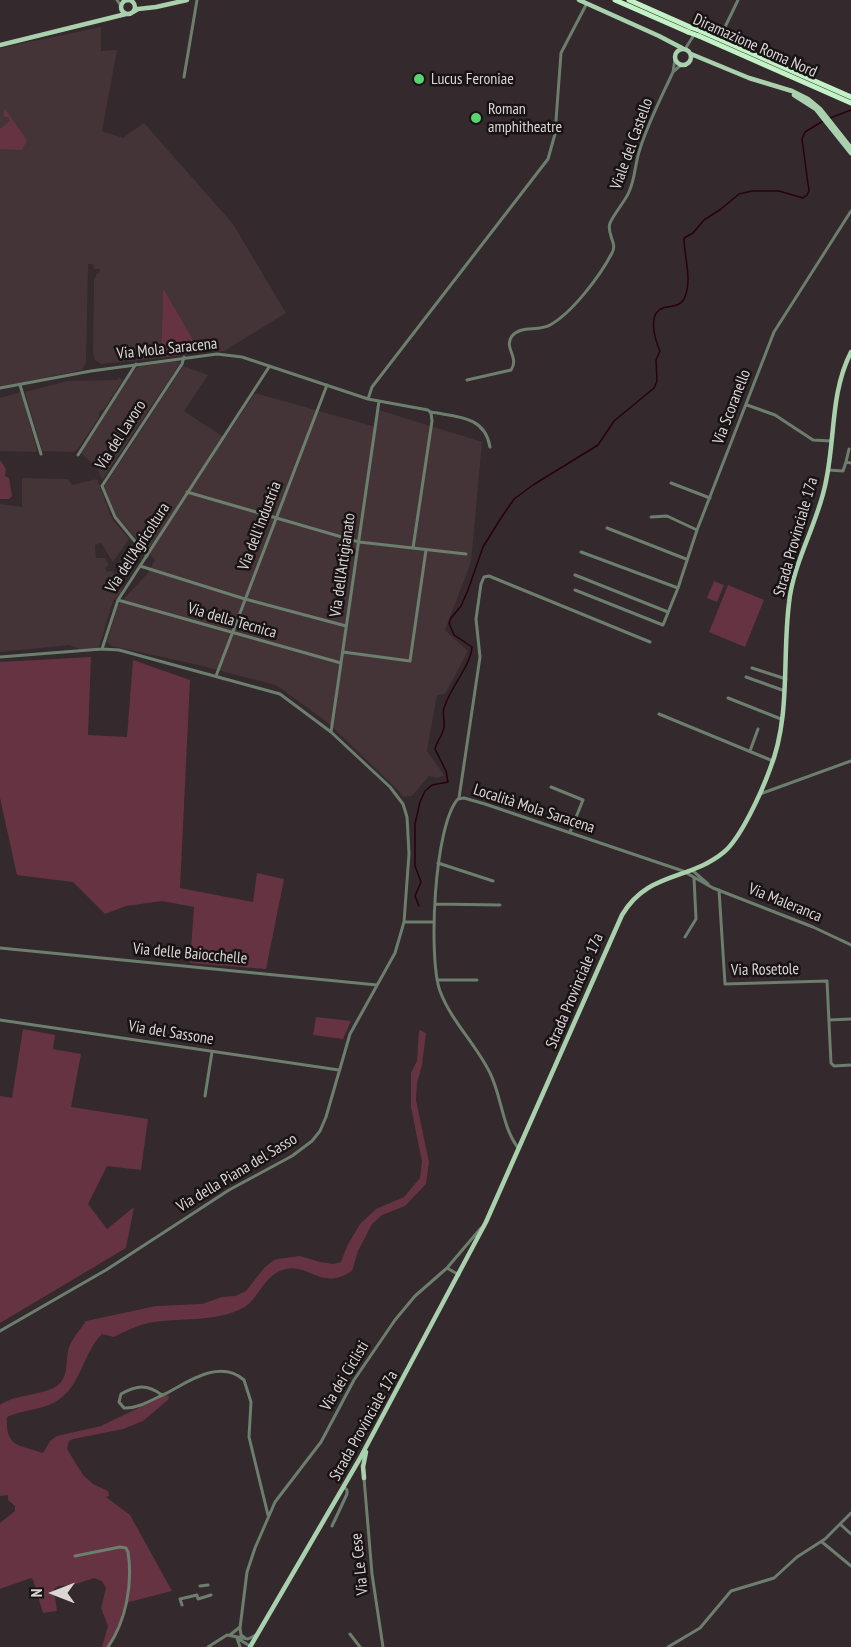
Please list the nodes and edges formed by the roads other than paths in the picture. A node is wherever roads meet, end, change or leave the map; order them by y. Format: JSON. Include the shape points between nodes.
{"nodes":[{"id":1,"x":117,"y":0,"type":"edge"},
{"id":2,"x":126,"y":0,"type":"edge"},
{"id":3,"x":188,"y":0,"type":"edge"},
{"id":4,"x":197,"y":0,"type":"edge"},
{"id":5,"x":579,"y":0,"type":"edge"},
{"id":6,"x":615,"y":0,"type":"edge"},
{"id":7,"x":629,"y":0,"type":"edge"},
{"id":8,"x":738,"y":0,"type":"edge"},
{"id":9,"x":133,"y":3,"type":"junction"},
{"id":10,"x":587,"y":3,"type":"junction"},
{"id":11,"x":121,"y":7,"type":"junction"},
{"id":12,"x":152,"y":8,"type":"junction"},
{"id":13,"x":133,"y":12,"type":"junction"},
{"id":14,"x":126,"y":14,"type":"junction"},
{"id":15,"x":108,"y":18,"type":"junction"},
{"id":16,"x":689,"y":29,"type":"junction"},
{"id":17,"x":700,"y":34,"type":"junction"},
{"id":18,"x":668,"y":40,"type":"junction"},
{"id":19,"x":0,"y":45,"type":"edge"},
{"id":20,"x":687,"y":50,"type":"junction"},
{"id":21,"x":676,"y":53,"type":"junction"},
{"id":22,"x":675,"y":59,"type":"junction"},
{"id":23,"x":704,"y":59,"type":"junction"},
{"id":24,"x":690,"y":62,"type":"junction"},
{"id":25,"x":681,"y":65,"type":"junction"},
{"id":26,"x":673,"y":72,"type":"junction"},
{"id":27,"x":184,"y":77,"type":"dead end"},
{"id":28,"x":851,"y":97,"type":"edge"},
{"id":29,"x":851,"y":103,"type":"edge"},
{"id":30,"x":830,"y":124,"type":"junction"},
{"id":31,"x":851,"y":148,"type":"edge"},
{"id":32,"x":851,"y":153,"type":"edge"},
{"id":33,"x":851,"y":211,"type":"edge"},
{"id":34,"x":851,"y":352,"type":"edge"},
{"id":35,"x":184,"y":357,"type":"junction"},
{"id":36,"x":136,"y":364,"type":"junction"},
{"id":37,"x":269,"y":367,"type":"junction"},
{"id":38,"x":467,"y":380,"type":"dead end"},
{"id":39,"x":20,"y":384,"type":"junction"},
{"id":40,"x":327,"y":385,"type":"junction"},
{"id":41,"x":0,"y":388,"type":"edge"},
{"id":42,"x":368,"y":399,"type":"junction"},
{"id":43,"x":379,"y":401,"type":"junction"},
{"id":44,"x":747,"y":405,"type":"junction"},
{"id":45,"x":430,"y":412,"type":"junction"},
{"id":46,"x":831,"y":441,"type":"junction"},
{"id":47,"x":490,"y":447,"type":"dead end"},
{"id":48,"x":849,"y":449,"type":"dead end"},
{"id":49,"x":41,"y":454,"type":"dead end"},
{"id":50,"x":78,"y":455,"type":"dead end"},
{"id":51,"x":846,"y":462,"type":"junction"},
{"id":52,"x":851,"y":463,"type":"edge"},
{"id":53,"x":828,"y":471,"type":"junction"},
{"id":54,"x":671,"y":483,"type":"dead end"},
{"id":55,"x":187,"y":492,"type":"junction"},
{"id":56,"x":710,"y":498,"type":"junction"},
{"id":57,"x":651,"y":517,"type":"dead end"},
{"id":58,"x":275,"y":519,"type":"junction"},
{"id":59,"x":607,"y":528,"type":"dead end"},
{"id":60,"x":697,"y":530,"type":"junction"},
{"id":61,"x":359,"y":542,"type":"junction"},
{"id":62,"x":413,"y":548,"type":"junction"},
{"id":63,"x":426,"y":550,"type":"junction"},
{"id":64,"x":581,"y":552,"type":"dead end"},
{"id":65,"x":466,"y":554,"type":"dead end"},
{"id":66,"x":147,"y":556,"type":"junction"},
{"id":67,"x":686,"y":559,"type":"junction"},
{"id":68,"x":140,"y":566,"type":"junction"},
{"id":69,"x":575,"y":575,"type":"dead end"},
{"id":70,"x":678,"y":588,"type":"junction"},
{"id":71,"x":575,"y":590,"type":"dead end"},
{"id":72,"x":245,"y":599,"type":"junction"},
{"id":73,"x":118,"y":600,"type":"junction"},
{"id":74,"x":668,"y":612,"type":"junction"},
{"id":75,"x":346,"y":626,"type":"junction"},
{"id":76,"x":232,"y":633,"type":"junction"},
{"id":77,"x":650,"y":642,"type":"dead end"},
{"id":78,"x":102,"y":649,"type":"junction"},
{"id":79,"x":343,"y":652,"type":"junction"},
{"id":80,"x":0,"y":657,"type":"edge"},
{"id":81,"x":341,"y":663,"type":"junction"},
{"id":82,"x":752,"y":668,"type":"dead end"},
{"id":83,"x":216,"y":676,"type":"junction"},
{"id":84,"x":746,"y":677,"type":"dead end"},
{"id":85,"x":786,"y":679,"type":"junction"},
{"id":86,"x":785,"y":691,"type":"junction"},
{"id":87,"x":728,"y":698,"type":"dead end"},
{"id":88,"x":659,"y":714,"type":"dead end"},
{"id":89,"x":783,"y":720,"type":"junction"},
{"id":90,"x":758,"y":729,"type":"dead end"},
{"id":91,"x":331,"y":732,"type":"junction"},
{"id":92,"x":750,"y":751,"type":"junction"},
{"id":93,"x":773,"y":761,"type":"junction"},
{"id":94,"x":851,"y":761,"type":"edge"},
{"id":95,"x":551,"y":786,"type":"dead end"},
{"id":96,"x":759,"y":795,"type":"junction"},
{"id":97,"x":459,"y":798,"type":"junction"},
{"id":98,"x":570,"y":833,"type":"junction"},
{"id":99,"x":438,"y":863,"type":"junction"},
{"id":100,"x":692,"y":870,"type":"junction"},
{"id":101,"x":686,"y":872,"type":"junction"},
{"id":102,"x":694,"y":878,"type":"junction"},
{"id":103,"x":493,"y":881,"type":"dead end"},
{"id":104,"x":709,"y":886,"type":"junction"},
{"id":105,"x":719,"y":890,"type":"junction"},
{"id":106,"x":435,"y":904,"type":"junction"},
{"id":107,"x":500,"y":905,"type":"dead end"},
{"id":108,"x":405,"y":922,"type":"junction"},
{"id":109,"x":433,"y":922,"type":"junction"},
{"id":110,"x":685,"y":937,"type":"dead end"},
{"id":111,"x":851,"y":945,"type":"edge"},
{"id":112,"x":0,"y":948,"type":"edge"},
{"id":113,"x":437,"y":980,"type":"junction"},
{"id":114,"x":477,"y":980,"type":"dead end"},
{"id":115,"x":377,"y":984,"type":"junction"},
{"id":116,"x":851,"y":1019,"type":"edge"},
{"id":117,"x":0,"y":1020,"type":"edge"},
{"id":118,"x":829,"y":1020,"type":"junction"},
{"id":119,"x":212,"y":1052,"type":"junction"},
{"id":120,"x":851,"y":1065,"type":"edge"},
{"id":121,"x":339,"y":1070,"type":"junction"},
{"id":122,"x":206,"y":1096,"type":"dead end"},
{"id":123,"x":519,"y":1150,"type":"junction"},
{"id":124,"x":486,"y":1222,"type":"junction"},
{"id":125,"x":447,"y":1268,"type":"junction"},
{"id":126,"x":459,"y":1275,"type":"junction"},
{"id":127,"x":0,"y":1330,"type":"edge"},
{"id":128,"x":162,"y":1395,"type":"junction"},
{"id":129,"x":366,"y":1448,"type":"junction"},
{"id":130,"x":359,"y":1461,"type":"junction"},
{"id":131,"x":363,"y":1467,"type":"junction"},
{"id":132,"x":351,"y":1475,"type":"junction"},
{"id":133,"x":364,"y":1478,"type":"junction"},
{"id":134,"x":344,"y":1487,"type":"junction"},
{"id":135,"x":851,"y":1513,"type":"edge"},
{"id":136,"x":268,"y":1517,"type":"junction"},
{"id":137,"x":840,"y":1524,"type":"junction"},
{"id":138,"x":332,"y":1526,"type":"dead end"},
{"id":139,"x":851,"y":1534,"type":"edge"},
{"id":140,"x":822,"y":1542,"type":"junction"},
{"id":141,"x":75,"y":1556,"type":"dead end"},
{"id":142,"x":851,"y":1566,"type":"edge"},
{"id":143,"x":208,"y":1585,"type":"dead end"},
{"id":144,"x":200,"y":1586,"type":"dead end"},
{"id":145,"x":211,"y":1595,"type":"dead end"},
{"id":146,"x":182,"y":1605,"type":"dead end"},
{"id":147,"x":240,"y":1627,"type":"junction"},
{"id":148,"x":257,"y":1634,"type":"junction"},
{"id":149,"x":350,"y":1634,"type":"dead end"},
{"id":150,"x":230,"y":1635,"type":"junction"},
{"id":151,"x":236,"y":1637,"type":"junction"},
{"id":152,"x":245,"y":1638,"type":"junction"},
{"id":153,"x":241,"y":1646,"type":"edge"},
{"id":154,"x":108,"y":1647,"type":"edge"},
{"id":155,"x":208,"y":1647,"type":"edge"},
{"id":156,"x":250,"y":1647,"type":"edge"},
{"id":157,"x":360,"y":1647,"type":"edge"},
{"id":158,"x":383,"y":1647,"type":"edge"},
{"id":159,"x":668,"y":1647,"type":"edge"}],
"edges":[{"from":1,"to":11,"type":"street"},
{"from":2,"to":9,"type":"main road"},
{"from":2,"to":11,"type":"main road"},
{"from":3,"to":12,"type":"main road"},
{"from":4,"to":27,"type":"street"},
{"from":5,"to":10,"type":"main road"},
{"from":6,"to":16,"type":"highway","name":"Diramazione Roma Nord"},
{"from":7,"to":16,"type":"highway","name":"Diramazione Roma Nord"},
{"from":8,"to":20,"type":"street","via":[[725,27],[701,23]]},
{"from":9,"to":12,"type":"main road"},
{"from":9,"to":13,"type":"main road"},
{"from":10,"to":18,"type":"main road"},
{"from":10,"to":42,"type":"street","via":[[561,53],[555,134],[548,159],[372,387]]},
{"from":11,"to":14,"type":"main road"},
{"from":11,"to":15,"type":"main road"},
{"from":12,"to":13,"type":"main road"},
{"from":13,"to":14,"type":"main road"},
{"from":14,"to":15,"type":"main road"},
{"from":15,"to":19,"type":"main road"},
{"from":16,"to":17,"type":"highway","name":"Diramazione Roma Nord","bridge":true},
{"from":17,"to":28,"type":"highway","name":"Diramazione Roma Nord"},
{"from":17,"to":29,"type":"highway","name":"Diramazione Roma Nord"},
{"from":18,"to":20,"type":"main road"},
{"from":18,"to":21,"type":"main road"},
{"from":20,"to":21,"type":"main road"},
{"from":20,"to":23,"type":"main road"},
{"from":20,"to":24,"type":"main road"},
{"from":21,"to":22,"type":"main road"},
{"from":22,"to":25,"type":"main road"},
{"from":22,"to":26,"type":"street"},
{"from":23,"to":24,"type":"main road"},
{"from":23,"to":30,"type":"main road","via":[[800,98]]},
{"from":24,"to":25,"type":"main road"},
{"from":25,"to":26,"type":"street"},
{"from":26,"to":38,"type":"street","name":"Viale del Castello","via":[[641,146],[629,192],[609,226],[614,250],[598,274],[556,322],[544,328],[520,330],[512,336],[509,344],[515,364],[511,370]]},
{"from":30,"to":31,"type":"main road"},
{"from":30,"to":32,"type":"main road"},
{"from":33,"to":44,"type":"street","name":"Via Scoranello","via":[[777,325]]},
{"from":34,"to":46,"type":"main road","name":"Strada Provinciale 17a","via":[[837,390]]},
{"from":35,"to":36,"type":"street","name":"Via Mola Saracena"},
{"from":35,"to":37,"type":"street","name":"Via Mola Saracena","via":[[229,355]]},
{"from":35,"to":66,"type":"street","name":"Via del Lavoro","via":[[102,486],[115,517]]},
{"from":36,"to":39,"type":"street","name":"Via Mola Saracena"},
{"from":36,"to":50,"type":"street"},
{"from":37,"to":40,"type":"street","name":"Via Mola Saracena"},
{"from":37,"to":55,"type":"street","name":"Via dell'Agricoltura"},
{"from":39,"to":41,"type":"street","name":"Via Mola Saracena"},
{"from":39,"to":49,"type":"street"},
{"from":40,"to":42,"type":"street","name":"Via Mola Saracena"},
{"from":40,"to":58,"type":"street","name":"Via dell'Industria"},
{"from":42,"to":43,"type":"street","name":"Via Mola Saracena"},
{"from":43,"to":45,"type":"street","name":"Via Mola Saracena"},
{"from":43,"to":61,"type":"street","name":"Via dell'Artigianato"},
{"from":44,"to":46,"type":"street","via":[[775,415],[814,440]]},
{"from":44,"to":56,"type":"street","name":"Via Scoranello"},
{"from":45,"to":47,"type":"street","name":"Via Mola Saracena","via":[[482,426]]},
{"from":45,"to":62,"type":"street","via":[[432,421]]},
{"from":46,"to":53,"type":"main road","name":"Strada Provinciale 17a"},
{"from":48,"to":51,"type":"street"},
{"from":51,"to":52,"type":"street"},
{"from":51,"to":53,"type":"street","via":[[843,470]]},
{"from":53,"to":85,"type":"main road","name":"Strada Provinciale 17a","via":[[790,594]]},
{"from":54,"to":56,"type":"street"},
{"from":55,"to":58,"type":"street"},
{"from":55,"to":66,"type":"street","name":"Via dell'Agricoltura"},
{"from":56,"to":60,"type":"street","name":"Via Scoranello"},
{"from":57,"to":60,"type":"street","via":[[667,516]]},
{"from":58,"to":61,"type":"street"},
{"from":58,"to":72,"type":"street","name":"Via dell'Industria"},
{"from":59,"to":67,"type":"street"},
{"from":60,"to":67,"type":"street","name":"Via Scoranello"},
{"from":61,"to":62,"type":"street"},
{"from":61,"to":75,"type":"street","name":"Via dell'Artigianato"},
{"from":62,"to":63,"type":"street"},
{"from":63,"to":65,"type":"street"},
{"from":63,"to":79,"type":"street","via":[[410,661]]},
{"from":64,"to":70,"type":"street"},
{"from":66,"to":68,"type":"street","name":"Via dell'Agricoltura"},
{"from":67,"to":70,"type":"street","name":"Via Scoranello"},
{"from":68,"to":72,"type":"street"},
{"from":68,"to":73,"type":"street","name":"Via dell'Agricoltura"},
{"from":69,"to":74,"type":"street"},
{"from":70,"to":74,"type":"street","name":"Via Scoranello"},
{"from":71,"to":74,"type":"street","name":"Via Scoranello","via":[[663,625]]},
{"from":72,"to":75,"type":"street"},
{"from":72,"to":76,"type":"street","name":"Via dell'Industria"},
{"from":73,"to":76,"type":"street","name":"Via della Tecnica"},
{"from":73,"to":78,"type":"street","name":"Via dell'Agricoltura"},
{"from":75,"to":79,"type":"street","name":"Via dell'Artigianato"},
{"from":76,"to":81,"type":"street","name":"Via della Tecnica"},
{"from":76,"to":83,"type":"street","name":"Via dell'Industria"},
{"from":77,"to":97,"type":"street","via":[[484,577],[476,619],[480,658]]},
{"from":78,"to":80,"type":"street"},
{"from":78,"to":83,"type":"street","via":[[127,651]]},
{"from":79,"to":81,"type":"street","name":"Via dell'Artigianato"},
{"from":81,"to":91,"type":"street","name":"Via dell'Artigianato"},
{"from":82,"to":85,"type":"street"},
{"from":83,"to":91,"type":"street","name":"Via della Piana del Sasso","via":[[280,694]]},
{"from":84,"to":86,"type":"street"},
{"from":85,"to":86,"type":"main road","name":"Strada Provinciale 17a"},
{"from":86,"to":89,"type":"main road","name":"Strada Provinciale 17a"},
{"from":87,"to":89,"type":"street"},
{"from":88,"to":92,"type":"street"},
{"from":89,"to":93,"type":"main road","name":"Strada Provinciale 17a"},
{"from":90,"to":92,"type":"street"},
{"from":91,"to":108,"type":"street","name":"Via della Piana del Sasso","via":[[390,787],[404,808],[409,847]]},
{"from":92,"to":93,"type":"street"},
{"from":93,"to":96,"type":"main road","name":"Strada Provinciale 17a"},
{"from":94,"to":96,"type":"street"},
{"from":95,"to":98,"type":"street","via":[[583,800]]},
{"from":96,"to":100,"type":"main road","name":"Strada Provinciale 17a","via":[[731,846]]},
{"from":97,"to":98,"type":"street","name":"Località Mola Saracena"},
{"from":97,"to":99,"type":"street","name":"Località Mola Saracena","via":[[451,812]]},
{"from":98,"to":101,"type":"street","name":"Località Mola Saracena"},
{"from":99,"to":103,"type":"street"},
{"from":99,"to":106,"type":"street","name":"Località Mola Saracena"},
{"from":100,"to":101,"type":"main road","name":"Strada Provinciale 17a"},
{"from":100,"to":104,"type":"street"},
{"from":101,"to":102,"type":"street","name":"Località Mola Saracena"},
{"from":101,"to":123,"type":"main road","name":"Strada Provinciale 17a","via":[[645,889],[622,915]]},
{"from":102,"to":104,"type":"street","name":"Via Maleranca"},
{"from":102,"to":110,"type":"street","via":[[696,919]]},
{"from":104,"to":105,"type":"street","name":"Via Maleranca"},
{"from":105,"to":111,"type":"street","name":"Via Maleranca"},
{"from":105,"to":118,"type":"street","name":"Via Rosetole","via":[[725,985],[827,981]]},
{"from":106,"to":107,"type":"street"},
{"from":106,"to":109,"type":"street","name":"Località Mola Saracena"},
{"from":108,"to":109,"type":"street"},
{"from":108,"to":115,"type":"street","name":"Via della Piana del Sasso","via":[[396,950]]},
{"from":109,"to":113,"type":"street","name":"Località Mola Saracena"},
{"from":112,"to":115,"type":"street","name":"Via delle Baiocchelle"},
{"from":113,"to":114,"type":"street"},
{"from":113,"to":123,"type":"street","name":"Località Mola Saracena","via":[[447,1007],[491,1076],[510,1137]]},
{"from":115,"to":121,"type":"street","name":"Via della Piana del Sasso","via":[[350,1034]]},
{"from":116,"to":118,"type":"street"},
{"from":117,"to":119,"type":"street","name":"Via del Sassone"},
{"from":118,"to":120,"type":"street","via":[[832,1064]]},
{"from":119,"to":121,"type":"street","name":"Via del Sassone"},
{"from":119,"to":122,"type":"street"},
{"from":121,"to":127,"type":"street","name":"Via della Piana del Sasso","via":[[324,1123],[305,1147],[229,1190],[106,1270]]},
{"from":123,"to":124,"type":"main road","name":"Strada Provinciale 17a"},
{"from":124,"to":125,"type":"street","name":"Via dei Ciclisti"},
{"from":124,"to":126,"type":"main road","name":"Strada Provinciale 17a"},
{"from":125,"to":126,"type":"street"},
{"from":125,"to":136,"type":"street","name":"Via dei Ciclisti","via":[[395,1320],[354,1380],[321,1442],[283,1490]]},
{"from":126,"to":129,"type":"main road","name":"Strada Provinciale 17a"},
{"from":128,"to":128,"type":"street","via":[[127,1409],[119,1402],[121,1394],[140,1385]]},
{"from":128,"to":136,"type":"street","via":[[207,1373],[225,1372],[243,1379],[251,1402],[249,1437]]},
{"from":129,"to":130,"type":"main road","name":"Strada Provinciale 17a"},
{"from":129,"to":131,"type":"main road"},
{"from":130,"to":131,"type":"main road"},
{"from":130,"to":132,"type":"main road","name":"Strada Provinciale 17a"},
{"from":130,"to":133,"type":"main road"},
{"from":131,"to":133,"type":"main road"},
{"from":132,"to":133,"type":"main road","via":[[357,1473]]},
{"from":132,"to":134,"type":"main road","name":"Strada Provinciale 17a"},
{"from":133,"to":158,"type":"street","name":"Via Le Cese","via":[[372,1578]]},
{"from":134,"to":138,"type":"street","via":[[347,1494]]},
{"from":134,"to":148,"type":"main road","name":"Strada Provinciale 17a"},
{"from":135,"to":137,"type":"street"},
{"from":136,"to":147,"type":"street","name":"Via dei Ciclisti","via":[[247,1572]]},
{"from":137,"to":139,"type":"street"},
{"from":137,"to":140,"type":"street"},
{"from":140,"to":142,"type":"street"},
{"from":140,"to":159,"type":"street","via":[[772,1579],[733,1590],[700,1628]]},
{"from":141,"to":154,"type":"street","via":[[120,1547],[128,1552],[127,1600]]},
{"from":143,"to":144,"type":"street"},
{"from":145,"to":146,"type":"street","via":[[180,1599]]},
{"from":147,"to":150,"type":"street"},
{"from":147,"to":152,"type":"street"},
{"from":148,"to":152,"type":"street"},
{"from":148,"to":156,"type":"main road","name":"Strada Provinciale 17a"},
{"from":149,"to":157,"type":"street"},
{"from":150,"to":151,"type":"street"},
{"from":150,"to":155,"type":"street"},
{"from":151,"to":152,"type":"street"},
{"from":151,"to":153,"type":"street"},
{"from":151,"to":156,"type":"street"}]}
